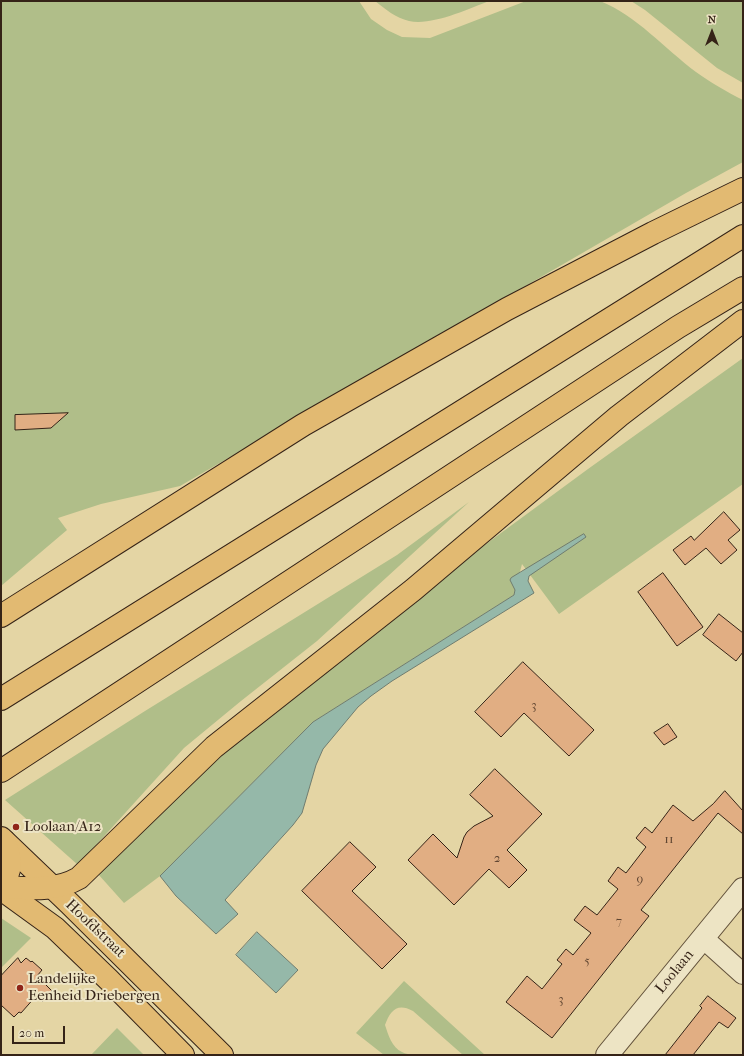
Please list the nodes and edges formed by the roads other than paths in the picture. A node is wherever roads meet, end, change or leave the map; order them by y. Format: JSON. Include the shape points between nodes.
{"nodes":[{"id":1,"x":743,"y":189,"type":"edge"},
{"id":2,"x":743,"y":236,"type":"edge"},
{"id":3,"x":743,"y":288,"type":"edge"},
{"id":4,"x":743,"y":321,"type":"edge"},
{"id":5,"x":1,"y":616,"type":"edge"},
{"id":6,"x":1,"y":699,"type":"edge"},
{"id":7,"x":1,"y":771,"type":"edge"},
{"id":8,"x":2,"y":840,"type":"edge"},
{"id":9,"x":79,"y":878,"type":"junction"},
{"id":10,"x":1,"y":884,"type":"edge"},
{"id":11,"x":52,"y":887,"type":"junction"},
{"id":12,"x":1,"y":888,"type":"edge"},
{"id":13,"x":743,"y":889,"type":"edge"},
{"id":14,"x":68,"y":902,"type":"junction"},
{"id":15,"x":703,"y":938,"type":"junction"},
{"id":16,"x":743,"y":974,"type":"edge"},
{"id":17,"x":183,"y":1055,"type":"edge"},
{"id":18,"x":222,"y":1055,"type":"edge"},
{"id":19,"x":607,"y":1055,"type":"edge"}],
"edges":[{"from":1,"to":5,"type":"main road","via":[[507,309],[303,425]]},
{"from":2,"to":6,"type":"main road"},
{"from":3,"to":7,"type":"main road","via":[[651,345]]},
{"from":4,"to":9,"type":"main road","via":[[619,416],[413,590],[214,747]]},
{"from":8,"to":10,"type":"main road","via":[[9,853],[10,864],[9,872]]},
{"from":8,"to":11,"type":"main road","name":"Hoofdstraat"},
{"from":9,"to":11,"type":"main road"},
{"from":9,"to":14,"type":"main road"},
{"from":11,"to":12,"type":"main road"},
{"from":11,"to":14,"type":"main road","name":"Hoofdstraat"},
{"from":12,"to":17,"type":"main road","name":"Hoofdstraat","via":[[55,928]]},
{"from":13,"to":15,"type":"street","name":"Loolaan"},
{"from":14,"to":18,"type":"main road","name":"Hoofdstraat"},
{"from":15,"to":16,"type":"street"},
{"from":15,"to":19,"type":"street","name":"Loolaan"}]}
